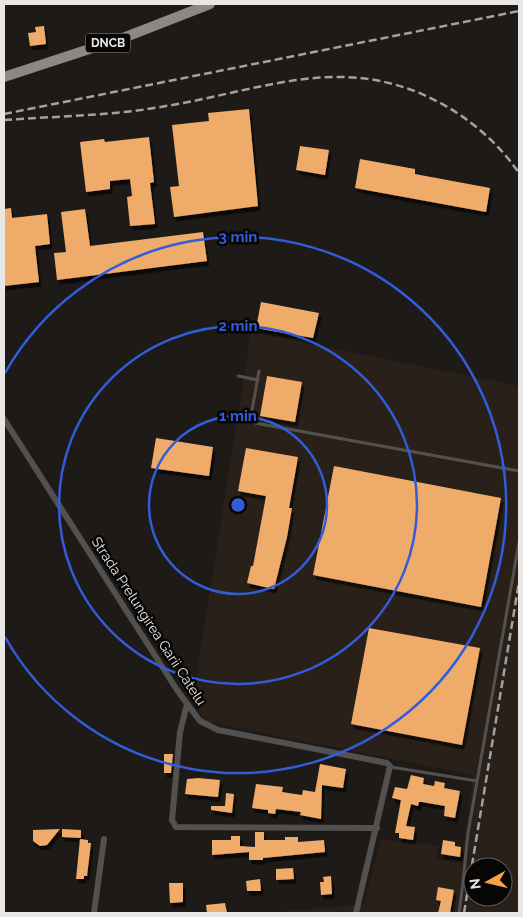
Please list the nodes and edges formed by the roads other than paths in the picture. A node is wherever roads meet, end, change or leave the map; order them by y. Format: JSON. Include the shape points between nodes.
{"nodes":[{"id":1,"x":210,"y":4,"type":"edge"},
{"id":2,"x":4,"y":77,"type":"edge"},
{"id":3,"x":259,"y":372,"type":"dead end"},
{"id":4,"x":238,"y":376,"type":"dead end"},
{"id":5,"x":258,"y":380,"type":"junction"},
{"id":6,"x":4,"y":419,"type":"edge"},
{"id":7,"x":519,"y":471,"type":"edge"},
{"id":8,"x":519,"y":542,"type":"edge"},
{"id":9,"x":187,"y":704,"type":"junction"},
{"id":10,"x":390,"y":766,"type":"junction"},
{"id":11,"x":477,"y":781,"type":"junction"},
{"id":12,"x":377,"y":828,"type":"junction"},
{"id":13,"x":104,"y":839,"type":"dead end"},
{"id":14,"x":94,"y":913,"type":"edge"},
{"id":15,"x":356,"y":913,"type":"edge"},
{"id":16,"x":459,"y":913,"type":"edge"}],
"edges":[{"from":1,"to":2,"type":"main road","number":"DNCB","via":[[123,38]]},
{"from":3,"to":5,"type":"lane"},
{"from":4,"to":5,"type":"lane"},
{"from":5,"to":7,"type":"lane","via":[[251,416],[255,423]]},
{"from":6,"to":9,"type":"street","name":"Strada Prelungirea Garii Catelu"},
{"from":8,"to":11,"type":"lane"},
{"from":9,"to":10,"type":"street","name":"Strada Prelungirea Garii Catelu","via":[[200,721],[218,730]]},
{"from":9,"to":12,"type":"street","via":[[179,742],[172,820],[176,827]]},
{"from":10,"to":11,"type":"lane"},
{"from":10,"to":12,"type":"street"},
{"from":11,"to":16,"type":"lane"},
{"from":12,"to":15,"type":"street"},
{"from":13,"to":14,"type":"street"}]}
